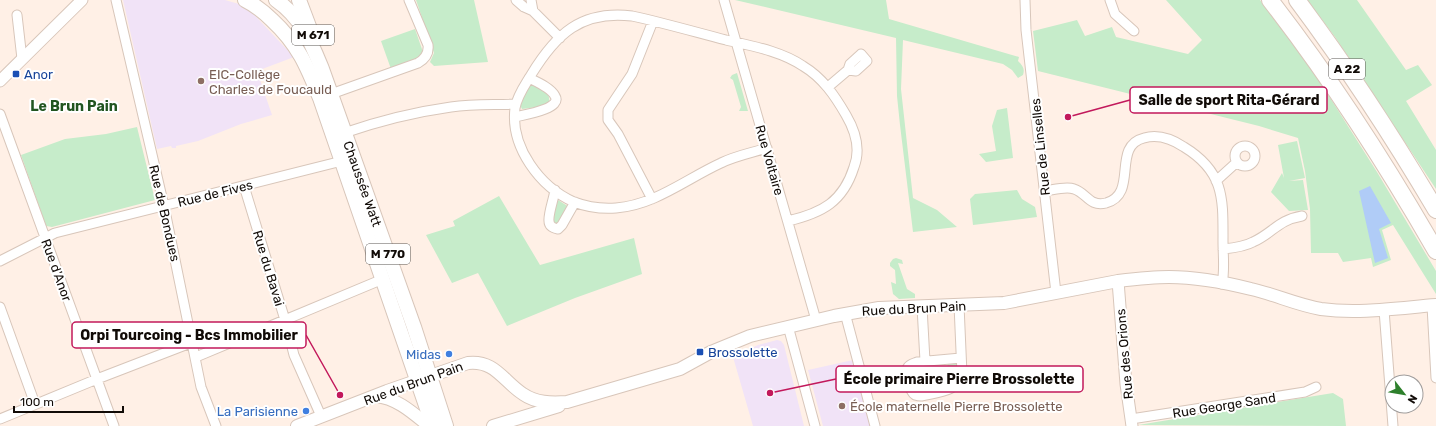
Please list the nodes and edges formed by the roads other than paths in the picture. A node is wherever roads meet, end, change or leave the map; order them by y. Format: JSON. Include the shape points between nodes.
{"nodes":[{"id":1,"x":116,"y":0,"type":"edge"},
{"id":2,"x":245,"y":0,"type":"edge"},
{"id":3,"x":277,"y":0,"type":"edge"},
{"id":4,"x":299,"y":0,"type":"edge"},
{"id":5,"x":409,"y":0,"type":"edge"},
{"id":6,"x":516,"y":0,"type":"edge"},
{"id":7,"x":531,"y":0,"type":"edge"},
{"id":8,"x":724,"y":0,"type":"edge"},
{"id":9,"x":1025,"y":0,"type":"edge"},
{"id":10,"x":1110,"y":0,"type":"edge"},
{"id":11,"x":1270,"y":0,"type":"edge"},
{"id":12,"x":1297,"y":0,"type":"edge"},
{"id":13,"x":79,"y":1,"type":"edge"},
{"id":14,"x":533,"y":11,"type":"junction"},
{"id":15,"x":17,"y":15,"type":"dead end"},
{"id":16,"x":653,"y":21,"type":"junction"},
{"id":17,"x":1134,"y":31,"type":"dead end"},
{"id":18,"x":560,"y":38,"type":"junction"},
{"id":19,"x":736,"y":42,"type":"junction"},
{"id":20,"x":22,"y":59,"type":"junction"},
{"id":21,"x":322,"y":69,"type":"junction"},
{"id":22,"x":848,"y":70,"type":"dead end"},
{"id":23,"x":529,"y":78,"type":"junction"},
{"id":24,"x":0,"y":81,"type":"edge"},
{"id":25,"x":828,"y":87,"type":"junction"},
{"id":26,"x":326,"y":96,"type":"junction"},
{"id":27,"x":516,"y":104,"type":"junction"},
{"id":28,"x":0,"y":114,"type":"edge"},
{"id":29,"x":515,"y":117,"type":"junction"},
{"id":30,"x":344,"y":132,"type":"junction"},
{"id":31,"x":766,"y":148,"type":"junction"},
{"id":32,"x":342,"y":162,"type":"junction"},
{"id":33,"x":1237,"y":162,"type":"dead end"},
{"id":34,"x":1216,"y":181,"type":"junction"},
{"id":35,"x":244,"y":186,"type":"junction"},
{"id":36,"x":555,"y":190,"type":"junction"},
{"id":37,"x":1044,"y":191,"type":"junction"},
{"id":38,"x":652,"y":200,"type":"junction"},
{"id":39,"x":575,"y":202,"type":"junction"},
{"id":40,"x":164,"y":206,"type":"junction"},
{"id":41,"x":1436,"y":210,"type":"edge"},
{"id":42,"x":1302,"y":216,"type":"dead end"},
{"id":43,"x":788,"y":221,"type":"junction"},
{"id":44,"x":45,"y":237,"type":"junction"},
{"id":45,"x":1223,"y":249,"type":"junction"},
{"id":46,"x":1436,"y":251,"type":"edge"},
{"id":47,"x":0,"y":262,"type":"edge"},
{"id":48,"x":383,"y":279,"type":"junction"},
{"id":49,"x":1118,"y":281,"type":"junction"},
{"id":50,"x":1222,"y":284,"type":"junction"},
{"id":51,"x":1056,"y":293,"type":"junction"},
{"id":52,"x":959,"y":305,"type":"junction"},
{"id":53,"x":1434,"y":306,"type":"edge"},
{"id":54,"x":0,"y":307,"type":"edge"},
{"id":55,"x":922,"y":307,"type":"junction"},
{"id":56,"x":1384,"y":310,"type":"junction"},
{"id":57,"x":844,"y":313,"type":"junction"},
{"id":58,"x":285,"y":320,"type":"junction"},
{"id":59,"x":816,"y":320,"type":"junction"},
{"id":60,"x":788,"y":326,"type":"junction"},
{"id":61,"x":193,"y":342,"type":"junction"},
{"id":62,"x":196,"y":357,"type":"junction"},
{"id":63,"x":961,"y":358,"type":"junction"},
{"id":64,"x":925,"y":361,"type":"junction"},
{"id":65,"x":424,"y":378,"type":"junction"},
{"id":66,"x":1436,"y":378,"type":"edge"},
{"id":67,"x":97,"y":379,"type":"junction"},
{"id":68,"x":1316,"y":387,"type":"dead end"},
{"id":69,"x":522,"y":394,"type":"junction"},
{"id":70,"x":376,"y":396,"type":"junction"},
{"id":71,"x":567,"y":402,"type":"junction"},
{"id":72,"x":35,"y":404,"type":"junction"},
{"id":73,"x":524,"y":416,"type":"junction"},
{"id":74,"x":0,"y":418,"type":"edge"},
{"id":75,"x":315,"y":421,"type":"edge"},
{"id":76,"x":434,"y":422,"type":"edge"},
{"id":77,"x":1132,"y":423,"type":"edge"},
{"id":78,"x":114,"y":426,"type":"edge"},
{"id":79,"x":216,"y":426,"type":"edge"},
{"id":80,"x":298,"y":426,"type":"edge"},
{"id":81,"x":493,"y":426,"type":"edge"},
{"id":82,"x":815,"y":426,"type":"edge"},
{"id":83,"x":875,"y":426,"type":"edge"},
{"id":84,"x":1393,"y":426,"type":"edge"}],
"edges":[{"from":1,"to":40,"type":"street","name":"Rue de Bondues"},
{"from":2,"to":26,"type":"main road","name":"Chaussée Watt","number":"M 770","via":[[267,16],[294,44]]},
{"from":3,"to":21,"type":"main road","name":"Chaussée Watt","number":"M 770","via":[[298,20]]},
{"from":3,"to":26,"type":"main road","name":"Chaussée Watt","number":"M 770"},
{"from":4,"to":21,"type":"main road","number":"M 671","via":[[313,35]]},
{"from":5,"to":26,"type":"street","via":[[428,45],[425,58]]},
{"from":6,"to":14,"type":"street","via":[[524,8]]},
{"from":7,"to":14,"type":"street"},
{"from":8,"to":19,"type":"street","name":"Rue Voltaire"},
{"from":9,"to":37,"type":"street","name":"Rue de Linselles"},
{"from":10,"to":17,"type":"street","via":[[1115,14]]},
{"from":11,"to":46,"type":"highway","number":"A 22","via":[[1309,51],[1364,132]]},
{"from":12,"to":41,"type":"highway","number":"A 22","via":[[1394,141]]},
{"from":13,"to":20,"type":"street"},
{"from":14,"to":18,"type":"street"},
{"from":15,"to":20,"type":"street"},
{"from":16,"to":18,"type":"street","via":[[620,14],[599,16],[582,21]]},
{"from":16,"to":19,"type":"street"},
{"from":16,"to":38,"type":"street","via":[[635,68],[607,113],[608,120],[618,134]]},
{"from":18,"to":23,"type":"street"},
{"from":19,"to":25,"type":"street","via":[[795,61],[815,74]]},
{"from":19,"to":31,"type":"street","name":"Rue Voltaire"},
{"from":20,"to":24,"type":"street"},
{"from":21,"to":26,"type":"main road","name":"Chaussée Watt","number":"M 770"},
{"from":22,"to":25,"type":"street"},
{"from":23,"to":27,"type":"street"},
{"from":23,"to":29,"type":"street","via":[[553,94],[556,101],[550,108]]},
{"from":25,"to":43,"type":"street","via":[[853,129],[857,160],[846,185],[832,202],[811,215]]},
{"from":26,"to":30,"type":"main road","name":"Chaussée Watt","number":"M 770"},
{"from":26,"to":32,"type":"main road","name":"Chaussée Watt","number":"M 770"},
{"from":27,"to":29,"type":"street"},
{"from":27,"to":30,"type":"street","via":[[444,108],[399,116]]},
{"from":28,"to":44,"type":"street","name":"Rue d'Anor"},
{"from":29,"to":36,"type":"street","via":[[526,158]]},
{"from":30,"to":65,"type":"main road","name":"Chaussée Watt","number":"M 770"},
{"from":31,"to":38,"type":"street","via":[[722,162]]},
{"from":31,"to":43,"type":"street","name":"Rue Voltaire"},
{"from":32,"to":35,"type":"street","name":"Rue de Fives"},
{"from":32,"to":48,"type":"main road","name":"Chaussée Watt","number":"M 770"},
{"from":33,"to":34,"type":"street"},
{"from":34,"to":37,"type":"street","via":[[1204,162],[1190,150],[1168,138],[1150,137],[1136,141],[1129,147],[1123,185],[1112,200],[1094,203],[1072,188]]},
{"from":34,"to":45,"type":"street","via":[[1223,203]]},
{"from":35,"to":40,"type":"street","name":"Rue de Fives"},
{"from":35,"to":58,"type":"street","name":"Rue du Bavai"},
{"from":36,"to":39,"type":"street"},
{"from":36,"to":39,"type":"street","via":[[549,221],[553,228],[562,225]]},
{"from":37,"to":51,"type":"street","name":"Rue de Linselles"},
{"from":38,"to":39,"type":"street","via":[[610,208]]},
{"from":40,"to":44,"type":"street","name":"Rue de Fives"},
{"from":40,"to":61,"type":"street","name":"Rue de Bondues"},
{"from":42,"to":45,"type":"street","via":[[1284,221],[1254,242]]},
{"from":43,"to":59,"type":"street","name":"Rue Voltaire"},
{"from":44,"to":47,"type":"street","name":"Rue de Fives"},
{"from":44,"to":67,"type":"street","name":"Rue d'Anor"},
{"from":45,"to":50,"type":"street"},
{"from":48,"to":58,"type":"street"},
{"from":48,"to":65,"type":"main road","name":"Chaussée Watt","number":"M 770"},
{"from":49,"to":50,"type":"main road","name":"Rue du Brun Pain","via":[[1169,277]]},
{"from":49,"to":51,"type":"main road","name":"Rue du Brun Pain"},
{"from":49,"to":77,"type":"street","name":"Rue des Orions","via":[[1126,384]]},
{"from":50,"to":56,"type":"main road","name":"Rue du Brun Pain","via":[[1250,289],[1316,308]]},
{"from":51,"to":52,"type":"main road","name":"Rue du Brun Pain","via":[[1004,303]]},
{"from":52,"to":55,"type":"main road","name":"Rue du Brun Pain"},
{"from":52,"to":63,"type":"street"},
{"from":53,"to":56,"type":"main road","name":"Rue du Brun Pain"},
{"from":53,"to":66,"type":"street"},
{"from":54,"to":72,"type":"street"},
{"from":55,"to":57,"type":"main road","name":"Rue du Brun Pain","via":[[879,308]]},
{"from":55,"to":64,"type":"street"},
{"from":56,"to":84,"type":"street"},
{"from":57,"to":59,"type":"main road","name":"Rue du Brun Pain"},
{"from":57,"to":83,"type":"street"},
{"from":58,"to":62,"type":"street"},
{"from":58,"to":75,"type":"street","name":"Rue du Bavai"},
{"from":59,"to":60,"type":"main road","name":"Rue du Brun Pain"},
{"from":60,"to":71,"type":"main road","name":"Rue du Brun Pain","via":[[734,342],[670,373]]},
{"from":60,"to":82,"type":"street"},
{"from":61,"to":62,"type":"street","name":"Rue de Bondues"},
{"from":61,"to":67,"type":"street"},
{"from":62,"to":79,"type":"street","name":"Rue de Bondues","via":[[203,393]]},
{"from":63,"to":64,"type":"street"},
{"from":63,"to":64,"type":"street","via":[[962,374],[954,387],[918,396],[912,391],[907,370],[912,364]]},
{"from":65,"to":69,"type":"main road","name":"Rue du Brun Pain","via":[[462,365],[480,363],[495,369]]},
{"from":65,"to":70,"type":"main road","name":"Rue du Brun Pain"},
{"from":65,"to":76,"type":"main road","number":"M 770"},
{"from":67,"to":72,"type":"street"},
{"from":67,"to":78,"type":"street","name":"Rue d'Anor"},
{"from":68,"to":77,"type":"street","name":"Rue George Sand","via":[[1305,392]]},
{"from":69,"to":71,"type":"main road","name":"Rue du Brun Pain","via":[[542,402]]},
{"from":69,"to":73,"type":"main road","via":[[528,407]]},
{"from":70,"to":75,"type":"main road","name":"Rue du Brun Pain"},
{"from":70,"to":76,"type":"main road","via":[[391,399]]},
{"from":71,"to":73,"type":"main road"},
{"from":72,"to":74,"type":"street"},
{"from":73,"to":81,"type":"main road"},
{"from":75,"to":80,"type":"main road","name":"Rue du Brun Pain"}]}
